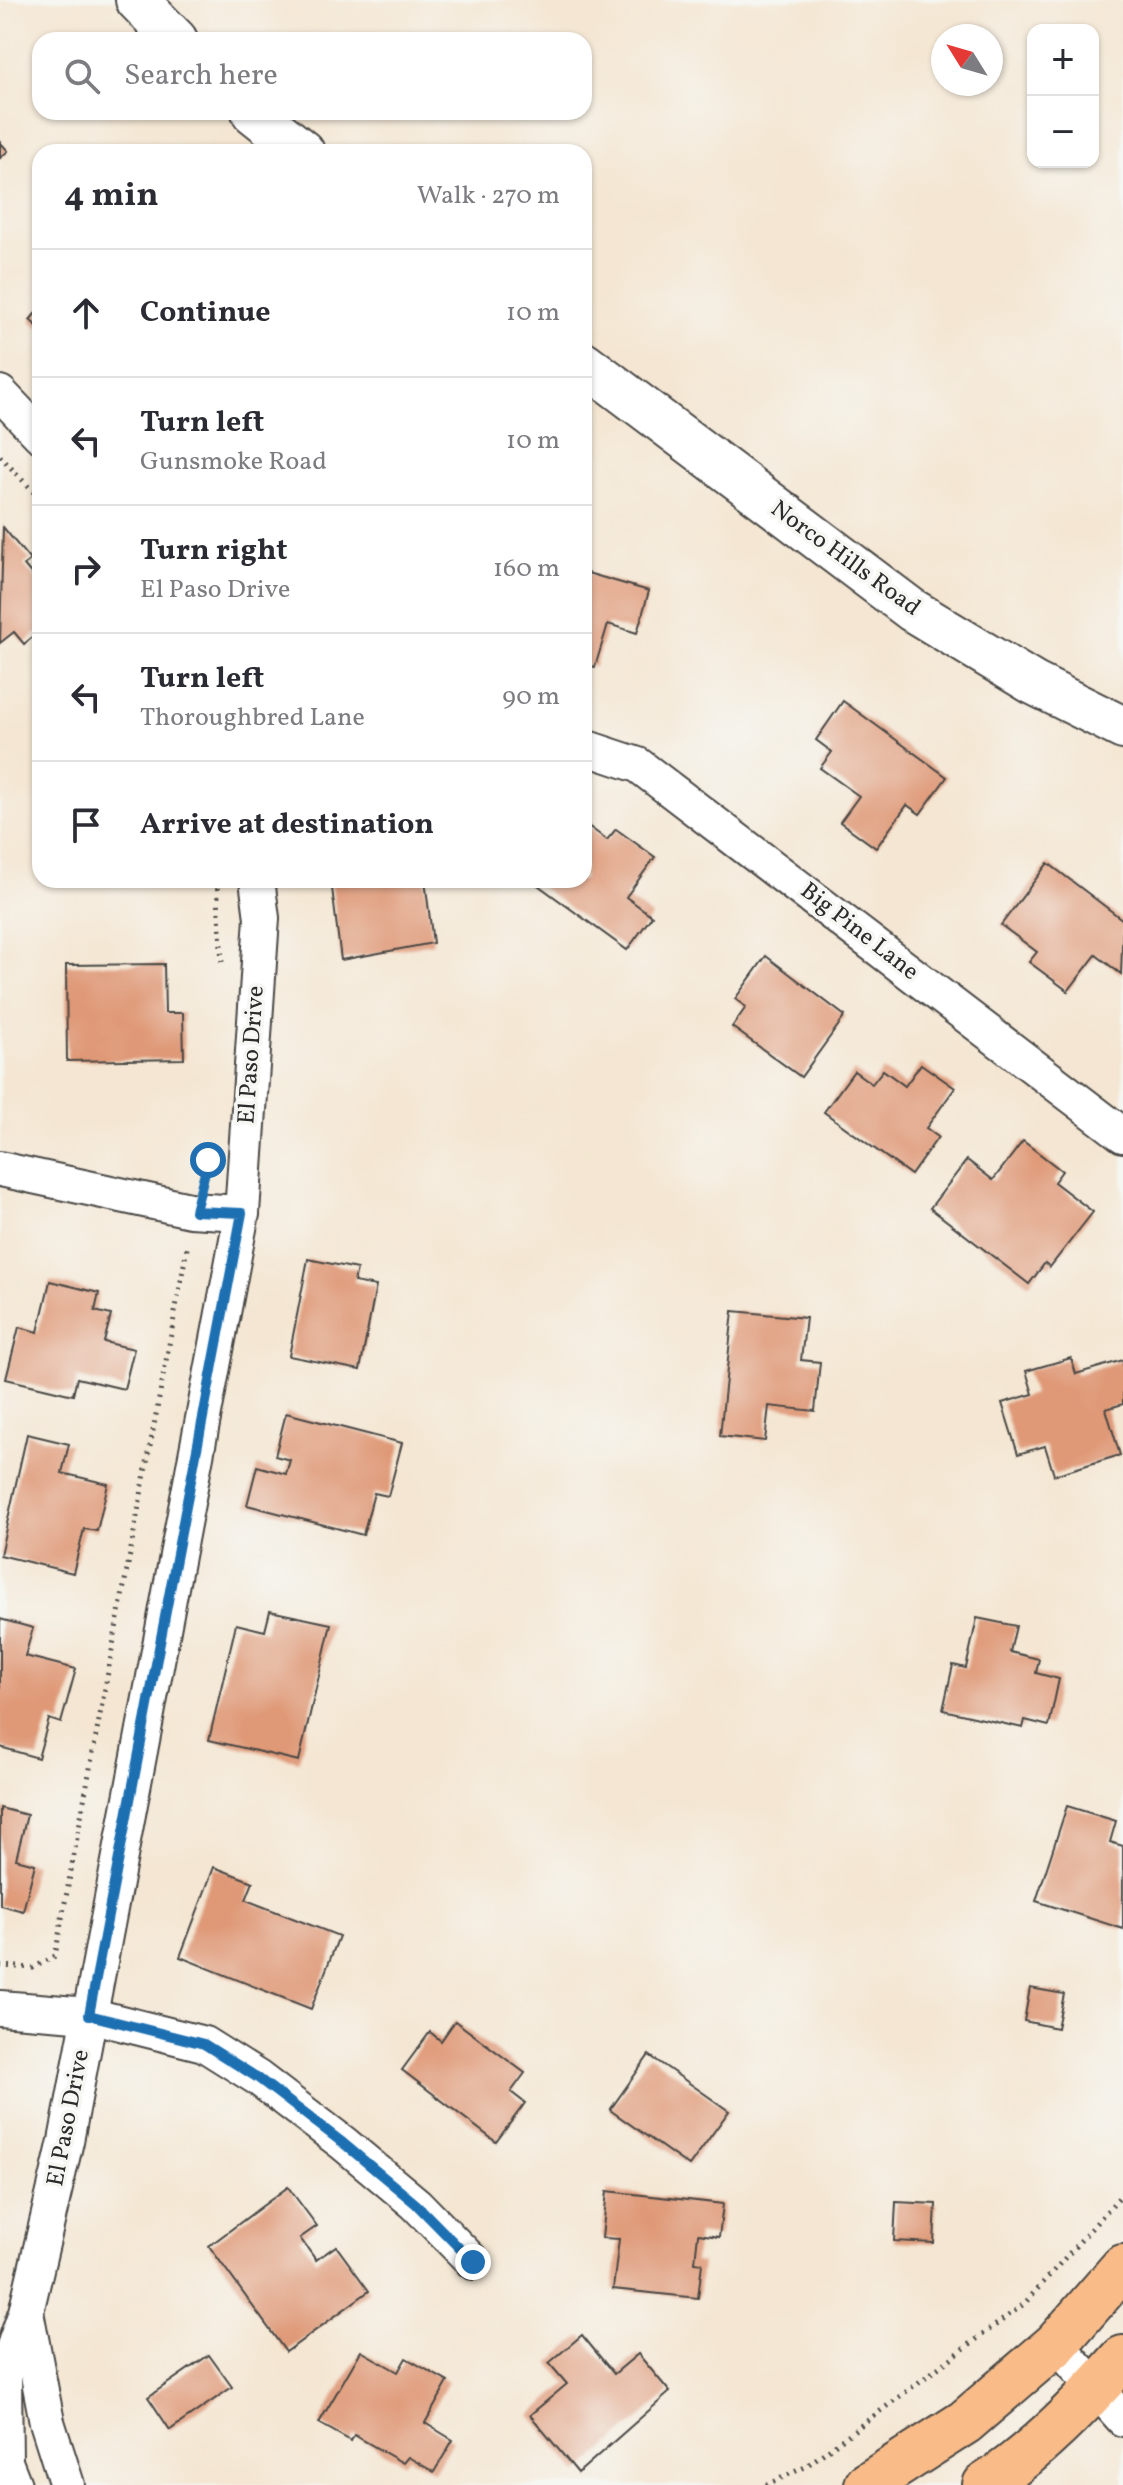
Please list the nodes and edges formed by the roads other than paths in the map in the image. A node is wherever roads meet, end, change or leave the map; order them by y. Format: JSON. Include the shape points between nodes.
{"nodes":[{"id":1,"x":137,"y":0,"type":"edge"},
{"id":2,"x":168,"y":32,"type":"edge"},
{"id":3,"x":263,"y":120,"type":"edge"},
{"id":4,"x":293,"y":144,"type":"edge"},
{"id":5,"x":592,"y":369,"type":"edge"},
{"id":6,"x":0,"y":393,"type":"edge"},
{"id":7,"x":32,"y":427,"type":"edge"},
{"id":8,"x":1123,"y":728,"type":"edge"},
{"id":9,"x":592,"y":750,"type":"edge"},
{"id":10,"x":258,"y":888,"type":"edge"},
{"id":11,"x":1123,"y":1135,"type":"edge"},
{"id":12,"x":0,"y":1169,"type":"edge"},
{"id":13,"x":242,"y":1213,"type":"junction"},
{"id":14,"x":0,"y":2008,"type":"edge"},
{"id":15,"x":89,"y":2015,"type":"junction"},
{"id":16,"x":473,"y":2262,"type":"dead end"},
{"id":17,"x":1123,"y":2267,"type":"edge"},
{"id":18,"x":26,"y":2312,"type":"junction"},
{"id":19,"x":1056,"y":2344,"type":"junction"},
{"id":20,"x":1114,"y":2388,"type":"edge"},
{"id":21,"x":14,"y":2485,"type":"edge"},
{"id":22,"x":67,"y":2485,"type":"edge"},
{"id":23,"x":867,"y":2485,"type":"edge"},
{"id":24,"x":985,"y":2485,"type":"edge"}],
"edges":[{"from":1,"to":2,"type":"street"},
{"from":3,"to":4,"type":"street"},
{"from":5,"to":8,"type":"street","name":"Norco Hills Road","via":[[912,610],[1033,683]]},
{"from":6,"to":7,"type":"street"},
{"from":9,"to":11,"type":"street","name":"Big Pine Lane","via":[[638,765]]},
{"from":10,"to":13,"type":"street","name":"El Paso Drive","via":[[262,918]]},
{"from":12,"to":13,"type":"street","via":[[195,1211]]},
{"from":13,"to":15,"type":"street","name":"El Paso Drive"},
{"from":14,"to":15,"type":"street"},
{"from":15,"to":16,"type":"street","via":[[204,2044],[226,2057],[343,2143],[416,2204]]},
{"from":15,"to":18,"type":"street","name":"El Paso Drive"},
{"from":17,"to":19,"type":"main road"},
{"from":18,"to":21,"type":"street","name":"El Paso Drive","via":[[4,2375],[5,2462]]},
{"from":18,"to":22,"type":"street","name":"El Paso Drive","via":[[47,2422]]},
{"from":19,"to":20,"type":"street"},
{"from":19,"to":23,"type":"main road","via":[[965,2422]]},
{"from":20,"to":24,"type":"main road"}]}
